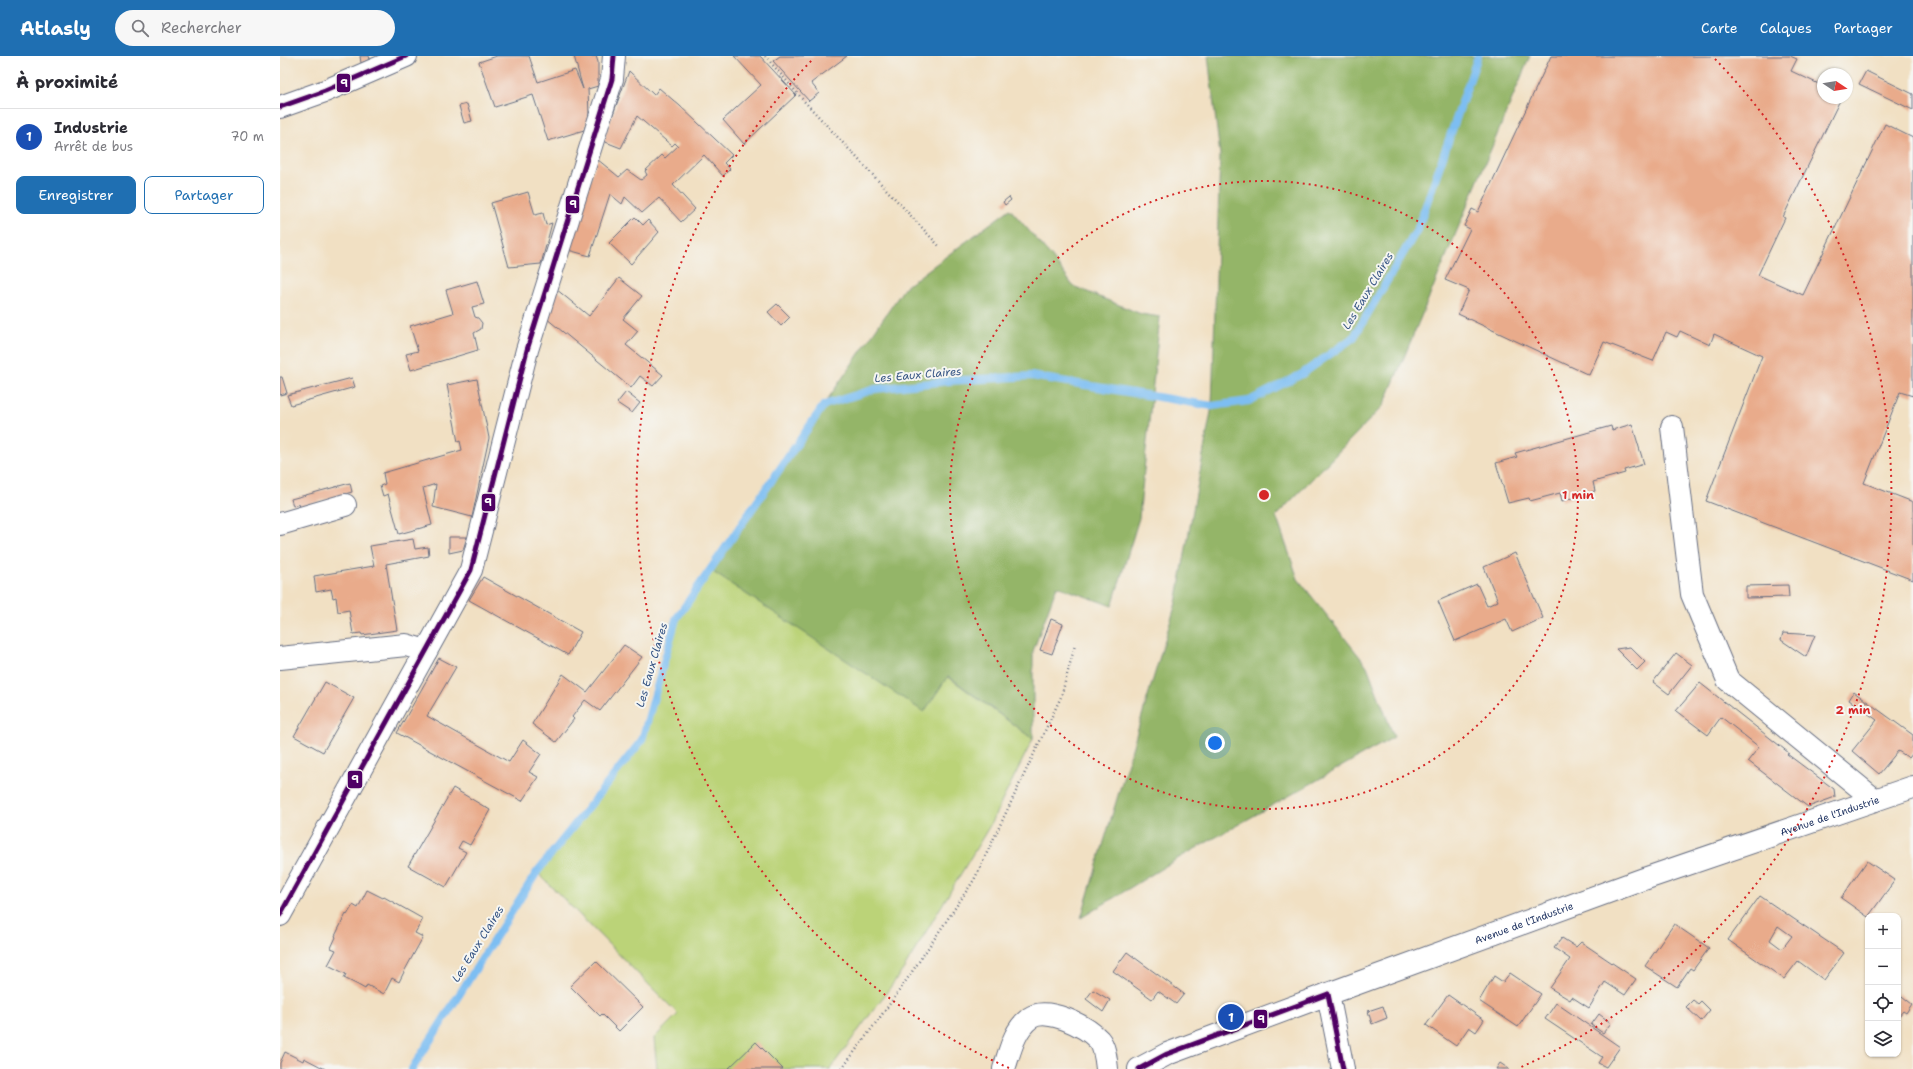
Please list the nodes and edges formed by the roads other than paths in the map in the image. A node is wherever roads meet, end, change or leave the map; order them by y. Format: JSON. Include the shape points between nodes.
{"nodes":[{"id":1,"x":406,"y":56,"type":"edge"},
{"id":2,"x":614,"y":56,"type":"edge"},
{"id":3,"x":280,"y":108,"type":"edge"},
{"id":4,"x":1672,"y":427,"type":"dead end"},
{"id":5,"x":345,"y":505,"type":"dead end"},
{"id":6,"x":280,"y":524,"type":"edge"},
{"id":7,"x":426,"y":651,"type":"junction"},
{"id":8,"x":280,"y":658,"type":"edge"},
{"id":9,"x":1913,"y":787,"type":"edge"},
{"id":10,"x":1874,"y":800,"type":"junction"},
{"id":11,"x":280,"y":915,"type":"edge"},
{"id":12,"x":1328,"y":994,"type":"junction"},
{"id":13,"x":1004,"y":1069,"type":"edge"},
{"id":14,"x":1107,"y":1069,"type":"edge"},
{"id":15,"x":1139,"y":1069,"type":"edge"},
{"id":16,"x":1342,"y":1069,"type":"edge"}],
"edges":[{"from":1,"to":3,"type":"street"},
{"from":2,"to":7,"type":"street","via":[[612,79],[527,350],[471,570]]},
{"from":4,"to":10,"type":"street","via":[[1692,594],[1728,680]]},
{"from":5,"to":6,"type":"street"},
{"from":7,"to":8,"type":"street","via":[[406,645]]},
{"from":7,"to":11,"type":"street"},
{"from":9,"to":10,"type":"street","name":"Avenue de l'Industrie"},
{"from":10,"to":12,"type":"street","name":"Avenue de l'Industrie","via":[[1641,880]]},
{"from":12,"to":15,"type":"street","name":"Avenue de l'Industrie","via":[[1167,1054]]},
{"from":12,"to":16,"type":"street"},
{"from":13,"to":14,"type":"street","via":[[1015,1037],[1022,1026],[1041,1013],[1056,1015],[1099,1040]]}]}
